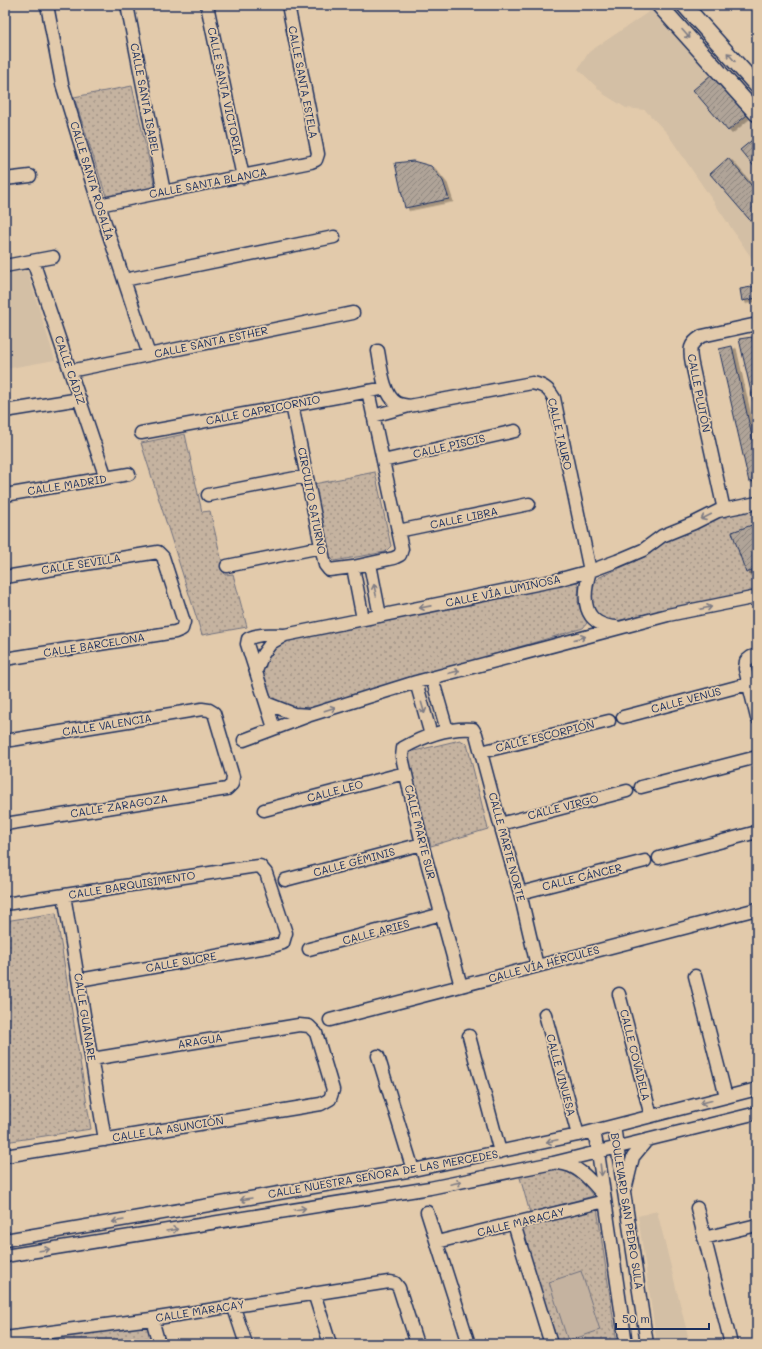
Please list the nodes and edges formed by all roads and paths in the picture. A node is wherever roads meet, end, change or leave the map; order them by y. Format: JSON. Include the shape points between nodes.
{"nodes":[{"id":1,"x":47,"y":5,"type":"edge"},
{"id":2,"x":127,"y":5,"type":"edge"},
{"id":3,"x":207,"y":5,"type":"edge"},
{"id":4,"x":288,"y":5,"type":"edge"},
{"id":5,"x":659,"y":5,"type":"edge"},
{"id":6,"x":684,"y":5,"type":"edge"},
{"id":7,"x":757,"y":86,"type":"edge"},
{"id":8,"x":757,"y":114,"type":"edge"},
{"id":9,"x":316,"y":160,"type":"joint"},
{"id":10,"x":30,"y":176,"type":"dead end"},
{"id":11,"x":243,"y":177,"type":"junction"},
{"id":12,"x":5,"y":178,"type":"edge"},
{"id":13,"x":164,"y":192,"type":"junction"},
{"id":14,"x":99,"y":205,"type":"junction"},
{"id":15,"x":334,"y":237,"type":"dead end"},
{"id":16,"x":53,"y":257,"type":"dead end"},
{"id":17,"x":33,"y":261,"type":"junction"},
{"id":18,"x":5,"y":266,"type":"edge"},
{"id":19,"x":124,"y":280,"type":"junction"},
{"id":20,"x":353,"y":313,"type":"dead end"},
{"id":21,"x":757,"y":324,"type":"edge"},
{"id":22,"x":378,"y":351,"type":"dead end"},
{"id":23,"x":149,"y":355,"type":"junction"},
{"id":24,"x":70,"y":371,"type":"junction"},
{"id":25,"x":386,"y":388,"type":"junction"},
{"id":26,"x":368,"y":391,"type":"junction"},
{"id":27,"x":80,"y":399,"type":"junction"},
{"id":28,"x":292,"y":405,"type":"junction"},
{"id":29,"x":409,"y":406,"type":"junction"},
{"id":30,"x":5,"y":411,"type":"edge"},
{"id":31,"x":373,"y":416,"type":"junction"},
{"id":32,"x":516,"y":431,"type":"dead end"},
{"id":33,"x":141,"y":433,"type":"dead end"},
{"id":34,"x":383,"y":461,"type":"junction"},
{"id":35,"x":130,"y":474,"type":"dead end"},
{"id":36,"x":306,"y":476,"type":"junction"},
{"id":37,"x":106,"y":478,"type":"junction"},
{"id":38,"x":5,"y":495,"type":"edge"},
{"id":39,"x":208,"y":495,"type":"dead end"},
{"id":40,"x":757,"y":503,"type":"edge"},
{"id":41,"x":529,"y":504,"type":"dead end"},
{"id":42,"x":724,"y":510,"type":"junction"},
{"id":43,"x":398,"y":532,"type":"junction"},
{"id":44,"x":321,"y":547,"type":"junction"},
{"id":45,"x":370,"y":564,"type":"junction"},
{"id":46,"x":227,"y":566,"type":"dead end"},
{"id":47,"x":353,"y":567,"type":"junction"},
{"id":48,"x":590,"y":571,"type":"junction"},
{"id":49,"x":5,"y":577,"type":"edge"},
{"id":50,"x":756,"y":600,"type":"edge"},
{"id":51,"x":380,"y":616,"type":"junction"},
{"id":52,"x":363,"y":619,"type":"junction"},
{"id":53,"x":619,"y":628,"type":"junction"},
{"id":54,"x":182,"y":629,"type":"joint"},
{"id":55,"x":285,"y":635,"type":"junction"},
{"id":56,"x":757,"y":655,"type":"edge"},
{"id":57,"x":5,"y":659,"type":"edge"},
{"id":58,"x":256,"y":671,"type":"junction"},
{"id":59,"x":432,"y":678,"type":"junction"},
{"id":60,"x":416,"y":682,"type":"junction"},
{"id":61,"x":748,"y":684,"type":"junction"},
{"id":62,"x":266,"y":703,"type":"junction"},
{"id":63,"x":310,"y":715,"type":"junction"},
{"id":64,"x":623,"y":717,"type":"dead end"},
{"id":65,"x":757,"y":718,"type":"edge"},
{"id":66,"x":609,"y":720,"type":"dead end"},
{"id":67,"x":274,"y":728,"type":"junction"},
{"id":68,"x":473,"y":729,"type":"joint"},
{"id":69,"x":447,"y":730,"type":"junction"},
{"id":70,"x":431,"y":735,"type":"junction"},
{"id":71,"x":244,"y":740,"type":"dead end"},
{"id":72,"x":5,"y":742,"type":"edge"},
{"id":73,"x":481,"y":752,"type":"junction"},
{"id":74,"x":757,"y":757,"type":"edge"},
{"id":75,"x":405,"y":773,"type":"junction"},
{"id":76,"x":232,"y":784,"type":"joint"},
{"id":77,"x":641,"y":787,"type":"dead end"},
{"id":78,"x":627,"y":791,"type":"dead end"},
{"id":79,"x":264,"y":810,"type":"dead end"},
{"id":80,"x":5,"y":824,"type":"edge"},
{"id":81,"x":500,"y":824,"type":"junction"},
{"id":82,"x":757,"y":832,"type":"edge"},
{"id":83,"x":422,"y":844,"type":"junction"},
{"id":84,"x":658,"y":858,"type":"dead end"},
{"id":85,"x":645,"y":861,"type":"dead end"},
{"id":86,"x":285,"y":880,"type":"dead end"},
{"id":87,"x":520,"y":893,"type":"junction"},
{"id":88,"x":64,"y":895,"type":"junction"},
{"id":89,"x":5,"y":904,"type":"edge"},
{"id":90,"x":757,"y":909,"type":"edge"},
{"id":91,"x":442,"y":914,"type":"junction"},
{"id":92,"x":283,"y":943,"type":"joint"},
{"id":93,"x":309,"y":949,"type":"dead end"},
{"id":94,"x":537,"y":966,"type":"junction"},
{"id":95,"x":695,"y":976,"type":"dead end"},
{"id":96,"x":79,"y":980,"type":"junction"},
{"id":97,"x":461,"y":986,"type":"junction"},
{"id":98,"x":619,"y":994,"type":"dead end"},
{"id":99,"x":545,"y":1014,"type":"dead end"},
{"id":100,"x":330,"y":1020,"type":"dead end"},
{"id":101,"x":469,"y":1036,"type":"dead end"},
{"id":102,"x":378,"y":1056,"type":"dead end"},
{"id":103,"x":92,"y":1058,"type":"junction"},
{"id":104,"x":757,"y":1089,"type":"edge"},
{"id":105,"x":726,"y":1096,"type":"junction"},
{"id":106,"x":330,"y":1099,"type":"joint"},
{"id":107,"x":757,"y":1113,"type":"edge"},
{"id":108,"x":650,"y":1116,"type":"junction"},
{"id":109,"x":614,"y":1126,"type":"junction"},
{"id":110,"x":594,"y":1131,"type":"junction"},
{"id":111,"x":578,"y":1135,"type":"junction"},
{"id":112,"x":105,"y":1140,"type":"junction"},
{"id":113,"x":647,"y":1140,"type":"junction"},
{"id":114,"x":618,"y":1147,"type":"junction"},
{"id":115,"x":500,"y":1152,"type":"junction"},
{"id":116,"x":598,"y":1152,"type":"junction"},
{"id":117,"x":5,"y":1156,"type":"edge"},
{"id":118,"x":553,"y":1163,"type":"junction"},
{"id":119,"x":419,"y":1169,"type":"junction"},
{"id":120,"x":430,"y":1188,"type":"junction"},
{"id":121,"x":624,"y":1193,"type":"junction"},
{"id":122,"x":604,"y":1199,"type":"junction"},
{"id":123,"x":697,"y":1208,"type":"dead end"},
{"id":124,"x":427,"y":1212,"type":"dead end"},
{"id":125,"x":514,"y":1224,"type":"junction"},
{"id":126,"x":757,"y":1225,"type":"edge"},
{"id":127,"x":704,"y":1238,"type":"junction"},
{"id":128,"x":5,"y":1240,"type":"edge"},
{"id":129,"x":437,"y":1242,"type":"junction"},
{"id":130,"x":5,"y":1256,"type":"edge"},
{"id":131,"x":314,"y":1293,"type":"junction"},
{"id":132,"x":233,"y":1305,"type":"junction"},
{"id":133,"x":152,"y":1319,"type":"junction"},
{"id":134,"x":5,"y":1338,"type":"edge"},
{"id":135,"x":159,"y":1344,"type":"edge"},
{"id":136,"x":246,"y":1344,"type":"edge"},
{"id":137,"x":330,"y":1344,"type":"edge"},
{"id":138,"x":417,"y":1344,"type":"edge"},
{"id":139,"x":469,"y":1344,"type":"edge"},
{"id":140,"x":551,"y":1344,"type":"edge"},
{"id":141,"x":626,"y":1344,"type":"edge"},
{"id":142,"x":647,"y":1344,"type":"edge"},
{"id":143,"x":731,"y":1344,"type":"edge"}],
"edges":[{"from":1,"to":14,"type":"street","name":"CALLE SANTA ROSALÍA","via":[[62,84]]},
{"from":2,"to":13,"type":"street","name":"CALLE SANTA ISABEL"},
{"from":3,"to":11,"type":"street","name":"CALLE SANTA VICTORIA"},
{"from":4,"to":9,"type":"street","name":"CALLE SANTA ESTELA","via":[[318,154]]},
{"from":5,"to":8,"type":"main road","one_way":true},
{"from":7,"to":6,"type":"main road","one_way":true},
{"from":9,"to":11,"type":"street","name":"CALLE SANTA BLANCA"},
{"from":10,"to":12,"type":"street"},
{"from":11,"to":13,"type":"street","name":"CALLE SANTA BLANCA"},
{"from":13,"to":14,"type":"street","name":"CALLE SANTA BLANCA"},
{"from":14,"to":19,"type":"street","name":"CALLE SANTA ROSALÍA"},
{"from":15,"to":19,"type":"street"},
{"from":16,"to":17,"type":"street"},
{"from":17,"to":18,"type":"street"},
{"from":17,"to":24,"type":"street","name":"CALLE CÁDIZ"},
{"from":19,"to":23,"type":"street","name":"CALLE SANTA ROSALÍA"},
{"from":20,"to":23,"type":"street","name":"CALLE SANTA ESTHER"},
{"from":21,"to":42,"type":"street","name":"CALLE PLUTÓN","via":[[702,336],[694,341],[690,348]]},
{"from":22,"to":25,"type":"street"},
{"from":23,"to":24,"type":"street","name":"CALLE SANTA ESTHER"},
{"from":24,"to":27,"type":"street","name":"CALLE CÁDIZ"},
{"from":25,"to":26,"type":"street","name":"CALLE CAPRICORNIO"},
{"from":25,"to":29,"type":"street","via":[[398,403]]},
{"from":26,"to":28,"type":"street","name":"CALLE CAPRICORNIO"},
{"from":26,"to":31,"type":"street","name":"CIRCUITO SATURNO"},
{"from":27,"to":30,"type":"street"},
{"from":27,"to":37,"type":"street","name":"CALLE CÁDIZ"},
{"from":28,"to":33,"type":"street","name":"CALLE CAPRICORNIO"},
{"from":28,"to":36,"type":"street","name":"CIRCUITO SATURNO"},
{"from":29,"to":31,"type":"street","name":"CALLE TAURO"},
{"from":29,"to":48,"type":"street","name":"CALLE TAURO","via":[[532,383],[541,384],[549,390],[554,398]]},
{"from":31,"to":34,"type":"street","name":"CIRCUITO SATURNO"},
{"from":32,"to":34,"type":"street","name":"CALLE PISCIS"},
{"from":34,"to":43,"type":"street","name":"CIRCUITO SATURNO"},
{"from":35,"to":37,"type":"street","name":"CALLE MADRID"},
{"from":36,"to":39,"type":"street"},
{"from":36,"to":44,"type":"street","name":"CIRCUITO SATURNO"},
{"from":37,"to":38,"type":"street","name":"CALLE MADRID"},
{"from":40,"to":42,"type":"street","name":"CALLE VÍA LUMINOSA"},
{"from":41,"to":43,"type":"street","name":"CALLE LIBRA"},
{"from":42,"to":48,"type":"street","name":"CALLE VÍA LUMINOSA","one_way":true,"via":[[662,536],[637,553]]},
{"from":43,"to":45,"type":"street","name":"CIRCUITO SATURNO","via":[[402,549],[400,555]]},
{"from":44,"to":46,"type":"street"},
{"from":44,"to":47,"type":"street","name":"CIRCUITO SATURNO","via":[[324,565],[329,570]]},
{"from":45,"to":47,"type":"street","name":"CIRCUITO SATURNO"},
{"from":51,"to":45,"type":"street","one_way":true},
{"from":47,"to":52,"type":"street"},
{"from":48,"to":51,"type":"street","name":"CALLE VÍA LUMINOSA","one_way":true,"via":[[558,580]]},
{"from":48,"to":53,"type":"street","via":[[585,596],[591,617],[598,624]]},
{"from":49,"to":54,"type":"street","name":"CALLE SEVILLA","via":[[158,552],[163,557],[182,614]]},
{"from":53,"to":50,"type":"street","one_way":true,"via":[[668,615]]},
{"from":51,"to":52,"type":"street","name":"CALLE VÍA LUMINOSA"},
{"from":52,"to":55,"type":"street","name":"CALLE VÍA LUMINOSA"},
{"from":59,"to":53,"type":"street","one_way":true},
{"from":54,"to":57,"type":"street","name":"CALLE BARCELONA"},
{"from":55,"to":58,"type":"street","name":"CALLE VÍA LUMINOSA","via":[[271,643]]},
{"from":55,"to":58,"type":"street","via":[[253,636],[248,639],[247,644]]},
{"from":56,"to":61,"type":"street","via":[[746,661]]},
{"from":58,"to":62,"type":"street"},
{"from":59,"to":60,"type":"street"},
{"from":59,"to":69,"type":"street"},
{"from":63,"to":60,"type":"street","one_way":true},
{"from":60,"to":70,"type":"street","one_way":true},
{"from":61,"to":64,"type":"street","name":"CALLE VENUS"},
{"from":61,"to":65,"type":"street"},
{"from":62,"to":63,"type":"street","via":[[294,714]]},
{"from":62,"to":67,"type":"street"},
{"from":63,"to":67,"type":"street"},
{"from":66,"to":73,"type":"street","name":"CALLE ESCORPIÓN"},
{"from":67,"to":71,"type":"street"},
{"from":68,"to":69,"type":"street","name":"CALLE MARTE SUR"},
{"from":68,"to":73,"type":"street","name":"CALLE MARTE NORTE"},
{"from":69,"to":70,"type":"street","name":"CALLE MARTE SUR"},
{"from":70,"to":75,"type":"street","name":"CALLE MARTE SUR","via":[[403,748]]},
{"from":72,"to":76,"type":"street","name":"CALLE VALENCIA","via":[[202,709],[209,710],[214,713],[233,777]]},
{"from":73,"to":81,"type":"street","name":"CALLE MARTE NORTE"},
{"from":74,"to":77,"type":"street"},
{"from":75,"to":79,"type":"street","name":"CALLE LEO"},
{"from":75,"to":83,"type":"street","name":"CALLE MARTE SUR"},
{"from":76,"to":80,"type":"street","name":"CALLE ZARAGOZA","via":[[227,788]]},
{"from":78,"to":81,"type":"street","name":"CALLE VIRGO"},
{"from":81,"to":87,"type":"street","name":"CALLE MARTE NORTE"},
{"from":82,"to":84,"type":"street"},
{"from":83,"to":86,"type":"street","name":"CALLE GÉMINIS"},
{"from":83,"to":91,"type":"street","name":"CALLE MARTE SUR"},
{"from":85,"to":87,"type":"street","name":"CALLE CÁNCER"},
{"from":87,"to":94,"type":"street","name":"CALLE MARTE NORTE"},
{"from":88,"to":89,"type":"street","name":"CALLE BARQUISIMENTO"},
{"from":88,"to":92,"type":"street","name":"CALLE BARQUISIMENTO","via":[[260,866],[266,873],[286,933]]},
{"from":88,"to":96,"type":"street","name":"CALLE GUANARE"},
{"from":90,"to":94,"type":"street","name":"CALLE VÍA HÉRCULES"},
{"from":91,"to":93,"type":"street","name":"CALLE ARIES"},
{"from":91,"to":97,"type":"street","name":"CALLE MARTE SUR"},
{"from":92,"to":96,"type":"street","name":"CALLE SUCRE"},
{"from":94,"to":97,"type":"street","name":"CALLE VÍA HÉRCULES"},
{"from":95,"to":105,"type":"street"},
{"from":96,"to":103,"type":"street","name":"CALLE GUANARE"},
{"from":97,"to":100,"type":"street","name":"CALLE VÍA HÉRCULES"},
{"from":98,"to":108,"type":"street","name":"CALLE COVADELA"},
{"from":99,"to":111,"type":"street","name":"CALLE VINUESA"},
{"from":101,"to":115,"type":"street"},
{"from":102,"to":119,"type":"street"},
{"from":103,"to":106,"type":"street","name":"ARAGUA","via":[[299,1025],[309,1026],[316,1033],[334,1090]]},
{"from":103,"to":112,"type":"street","name":"CALLE GUANARE"},
{"from":104,"to":105,"type":"street","name":"CALLE NUESTRA SEÑORA DE LAS MERCEDES"},
{"from":105,"to":108,"type":"street","name":"CALLE NUESTRA SEÑORA DE LAS MERCEDES","one_way":true},
{"from":106,"to":112,"type":"street","name":"CALLE LA ASUNCIÓN","via":[[321,1104]]},
{"from":107,"to":113,"type":"street","name":"CALLE NUESTRA SEÑORA DE LAS MERCEDES"},
{"from":108,"to":109,"type":"street","name":"CALLE NUESTRA SEÑORA DE LAS MERCEDES"},
{"from":109,"to":110,"type":"street","name":"CALLE NUESTRA SEÑORA DE LAS MERCEDES"},
{"from":109,"to":114,"type":"street","name":"BOULEVARD SAN PEDRO SULA"},
{"from":110,"to":111,"type":"street","name":"CALLE NUESTRA SEÑORA DE LAS MERCEDES"},
{"from":110,"to":116,"type":"street","name":"BOULEVARD SAN PEDRO SULA"},
{"from":111,"to":115,"type":"street","name":"CALLE NUESTRA SEÑORA DE LAS MERCEDES","one_way":true},
{"from":112,"to":117,"type":"street","name":"CALLE LA ASUNCIÓN"},
{"from":113,"to":114,"type":"street","name":"CALLE NUESTRA SEÑORA DE LAS MERCEDES"},
{"from":113,"to":121,"type":"street","via":[[633,1157]]},
{"from":114,"to":116,"type":"street","name":"CALLE NUESTRA SEÑORA DE LAS MERCEDES"},
{"from":114,"to":121,"type":"street","name":"BOULEVARD SAN PEDRO SULA"},
{"from":115,"to":119,"type":"street","name":"CALLE NUESTRA SEÑORA DE LAS MERCEDES"},
{"from":116,"to":118,"type":"street","name":"CALLE NUESTRA SEÑORA DE LAS MERCEDES"},
{"from":116,"to":122,"type":"street","name":"BOULEVARD SAN PEDRO SULA","one_way":true},
{"from":120,"to":118,"type":"street","name":"CALLE NUESTRA SEÑORA DE LAS MERCEDES","one_way":true},
{"from":118,"to":122,"type":"street","via":[[575,1168],[590,1179]]},
{"from":119,"to":120,"type":"street"},
{"from":119,"to":128,"type":"street","name":"CALLE NUESTRA SEÑORA DE LAS MERCEDES","one_way":true},
{"from":130,"to":120,"type":"street","name":"CALLE NUESTRA SEÑORA DE LAS MERCEDES","one_way":true},
{"from":121,"to":142,"type":"street","name":"BOULEVARD SAN PEDRO SULA"},
{"from":122,"to":125,"type":"street","name":"CALLE MARACAY"},
{"from":122,"to":141,"type":"street","name":"BOULEVARD SAN PEDRO SULA"},
{"from":123,"to":127,"type":"street"},
{"from":124,"to":129,"type":"street"},
{"from":125,"to":129,"type":"street","name":"CALLE MARACAY"},
{"from":125,"to":140,"type":"street"},
{"from":126,"to":127,"type":"street"},
{"from":127,"to":143,"type":"street"},
{"from":129,"to":139,"type":"street"},
{"from":131,"to":132,"type":"street","name":"CALLE MARACAY"},
{"from":131,"to":137,"type":"street"},
{"from":131,"to":138,"type":"street","name":"CALLE MARACAY","via":[[395,1283],[400,1288]]},
{"from":132,"to":133,"type":"street","name":"CALLE MARACAY"},
{"from":132,"to":136,"type":"street"},
{"from":133,"to":134,"type":"street","name":"CALLE MARACAY"},
{"from":133,"to":135,"type":"street"}]}
